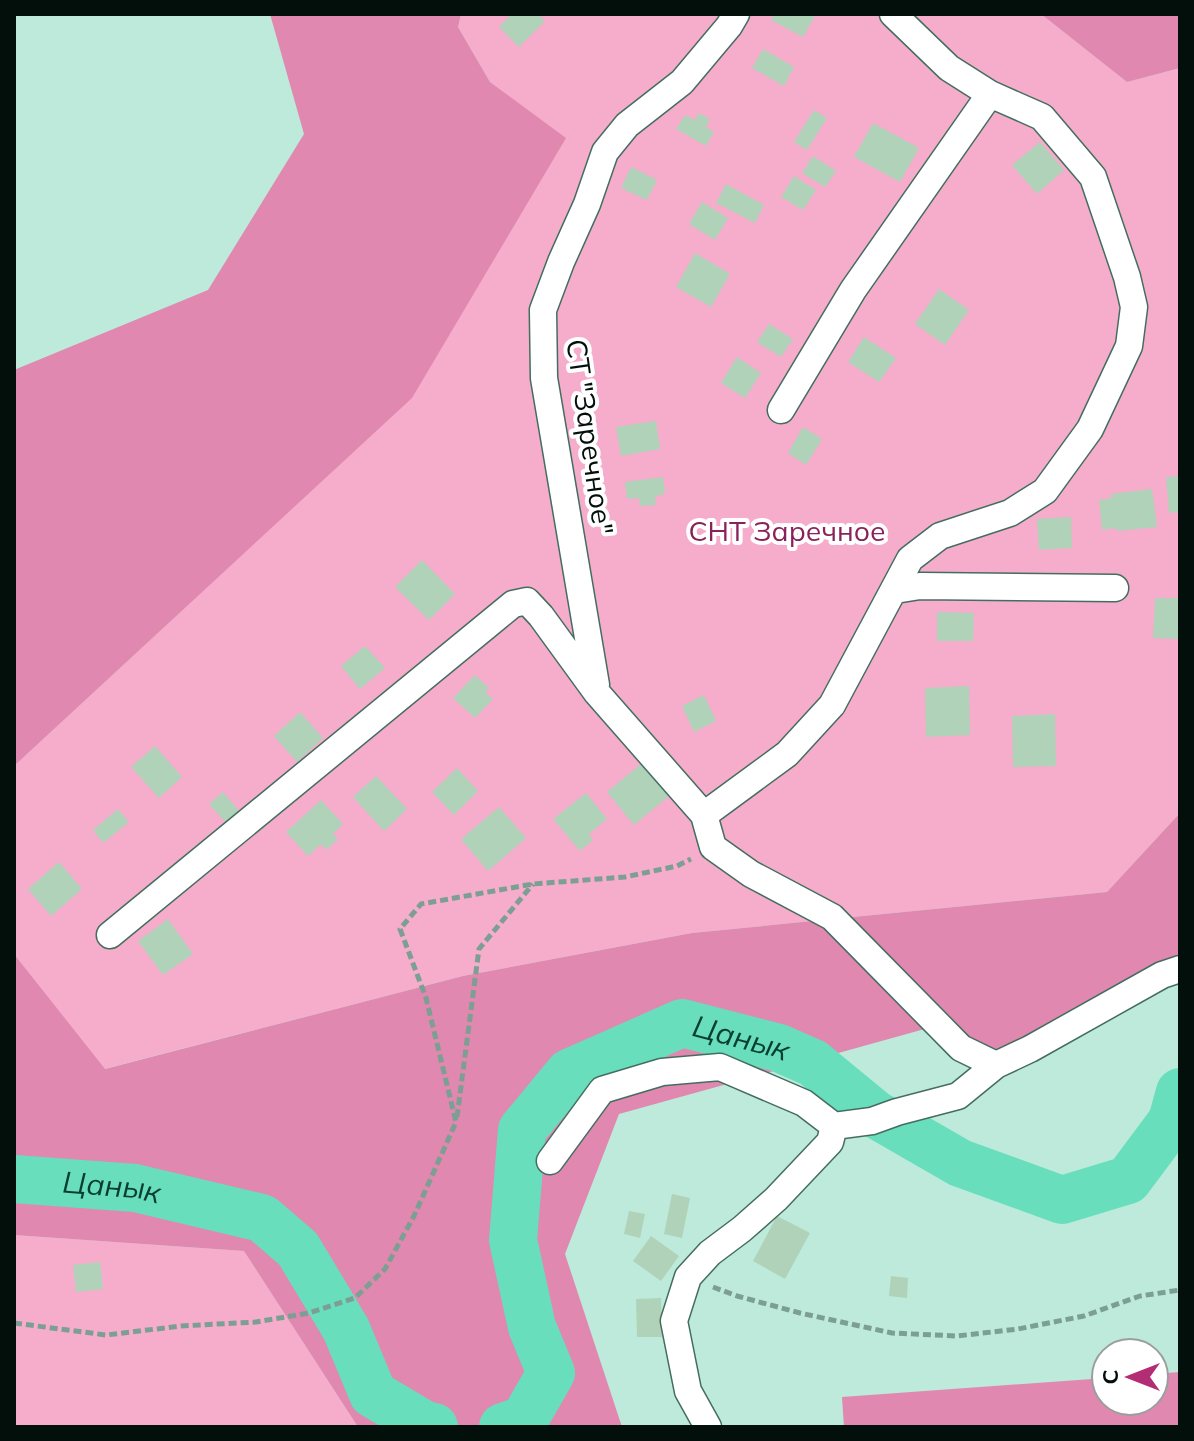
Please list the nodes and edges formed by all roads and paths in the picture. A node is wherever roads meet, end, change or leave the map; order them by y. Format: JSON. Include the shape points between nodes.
{"nodes":[{"id":1,"x":736,"y":14,"type":"edge"},
{"id":2,"x":893,"y":14,"type":"edge"},
{"id":3,"x":990,"y":94,"type":"junction"},
{"id":4,"x":781,"y":410,"type":"dead end"},
{"id":5,"x":1115,"y":588,"type":"dead end"},
{"id":6,"x":895,"y":590,"type":"junction"},
{"id":7,"x":597,"y":693,"type":"junction"},
{"id":8,"x":704,"y":815,"type":"junction"},
{"id":9,"x":713,"y":847,"type":"junction"},
{"id":10,"x":533,"y":884,"type":"junction"},
{"id":11,"x":110,"y":935,"type":"dead end"},
{"id":12,"x":1180,"y":969,"type":"edge"},
{"id":13,"x":996,"y":1065,"type":"junction"},
{"id":14,"x":456,"y":1122,"type":"junction"},
{"id":15,"x":834,"y":1126,"type":"junction"},
{"id":16,"x":550,"y":1161,"type":"dead end"},
{"id":17,"x":688,"y":1277,"type":"junction"},
{"id":18,"x":1180,"y":1290,"type":"edge"},
{"id":19,"x":14,"y":1323,"type":"edge"},
{"id":20,"x":708,"y":1427,"type":"edge"}],
"edges":[{"from":1,"to":7,"type":"lane","name":"СТ \"Заречное\"","via":[[682,82],[627,125],[605,152],[543,310],[544,378]]},
{"from":2,"to":3,"type":"lane","via":[[949,68]]},
{"from":3,"to":4,"type":"lane","via":[[853,290]]},
{"from":3,"to":6,"type":"lane","via":[[1042,117],[1093,177],[1134,307],[1129,346],[1090,429],[1045,491],[1010,513],[940,536],[910,559]]},
{"from":5,"to":6,"type":"lane"},
{"from":6,"to":8,"type":"lane","via":[[832,705],[787,754]]},
{"from":7,"to":8,"type":"lane"},
{"from":7,"to":11,"type":"lane","via":[[527,601],[513,604]]},
{"from":8,"to":9,"type":"lane"},
{"from":9,"to":10,"type":"path","via":[[664,869]]},
{"from":9,"to":13,"type":"lane","via":[[751,874],[832,917],[961,1048]]},
{"from":10,"to":14,"type":"path","via":[[479,949]]},
{"from":10,"to":14,"type":"path","via":[[421,904],[400,929],[426,998]]},
{"from":12,"to":13,"type":"lane"},
{"from":13,"to":15,"type":"lane","via":[[958,1096],[872,1121]]},
{"from":14,"to":19,"type":"path","via":[[385,1269],[355,1298],[256,1322],[106,1335]]},
{"from":15,"to":16,"type":"lane","via":[[804,1103],[720,1067],[662,1072],[602,1090]]},
{"from":15,"to":17,"type":"lane","via":[[830,1142],[785,1190]]},
{"from":17,"to":18,"type":"path","via":[[800,1313],[892,1333],[957,1336],[1084,1316],[1140,1296]]},
{"from":17,"to":20,"type":"lane","via":[[674,1321],[688,1391]]}]}
